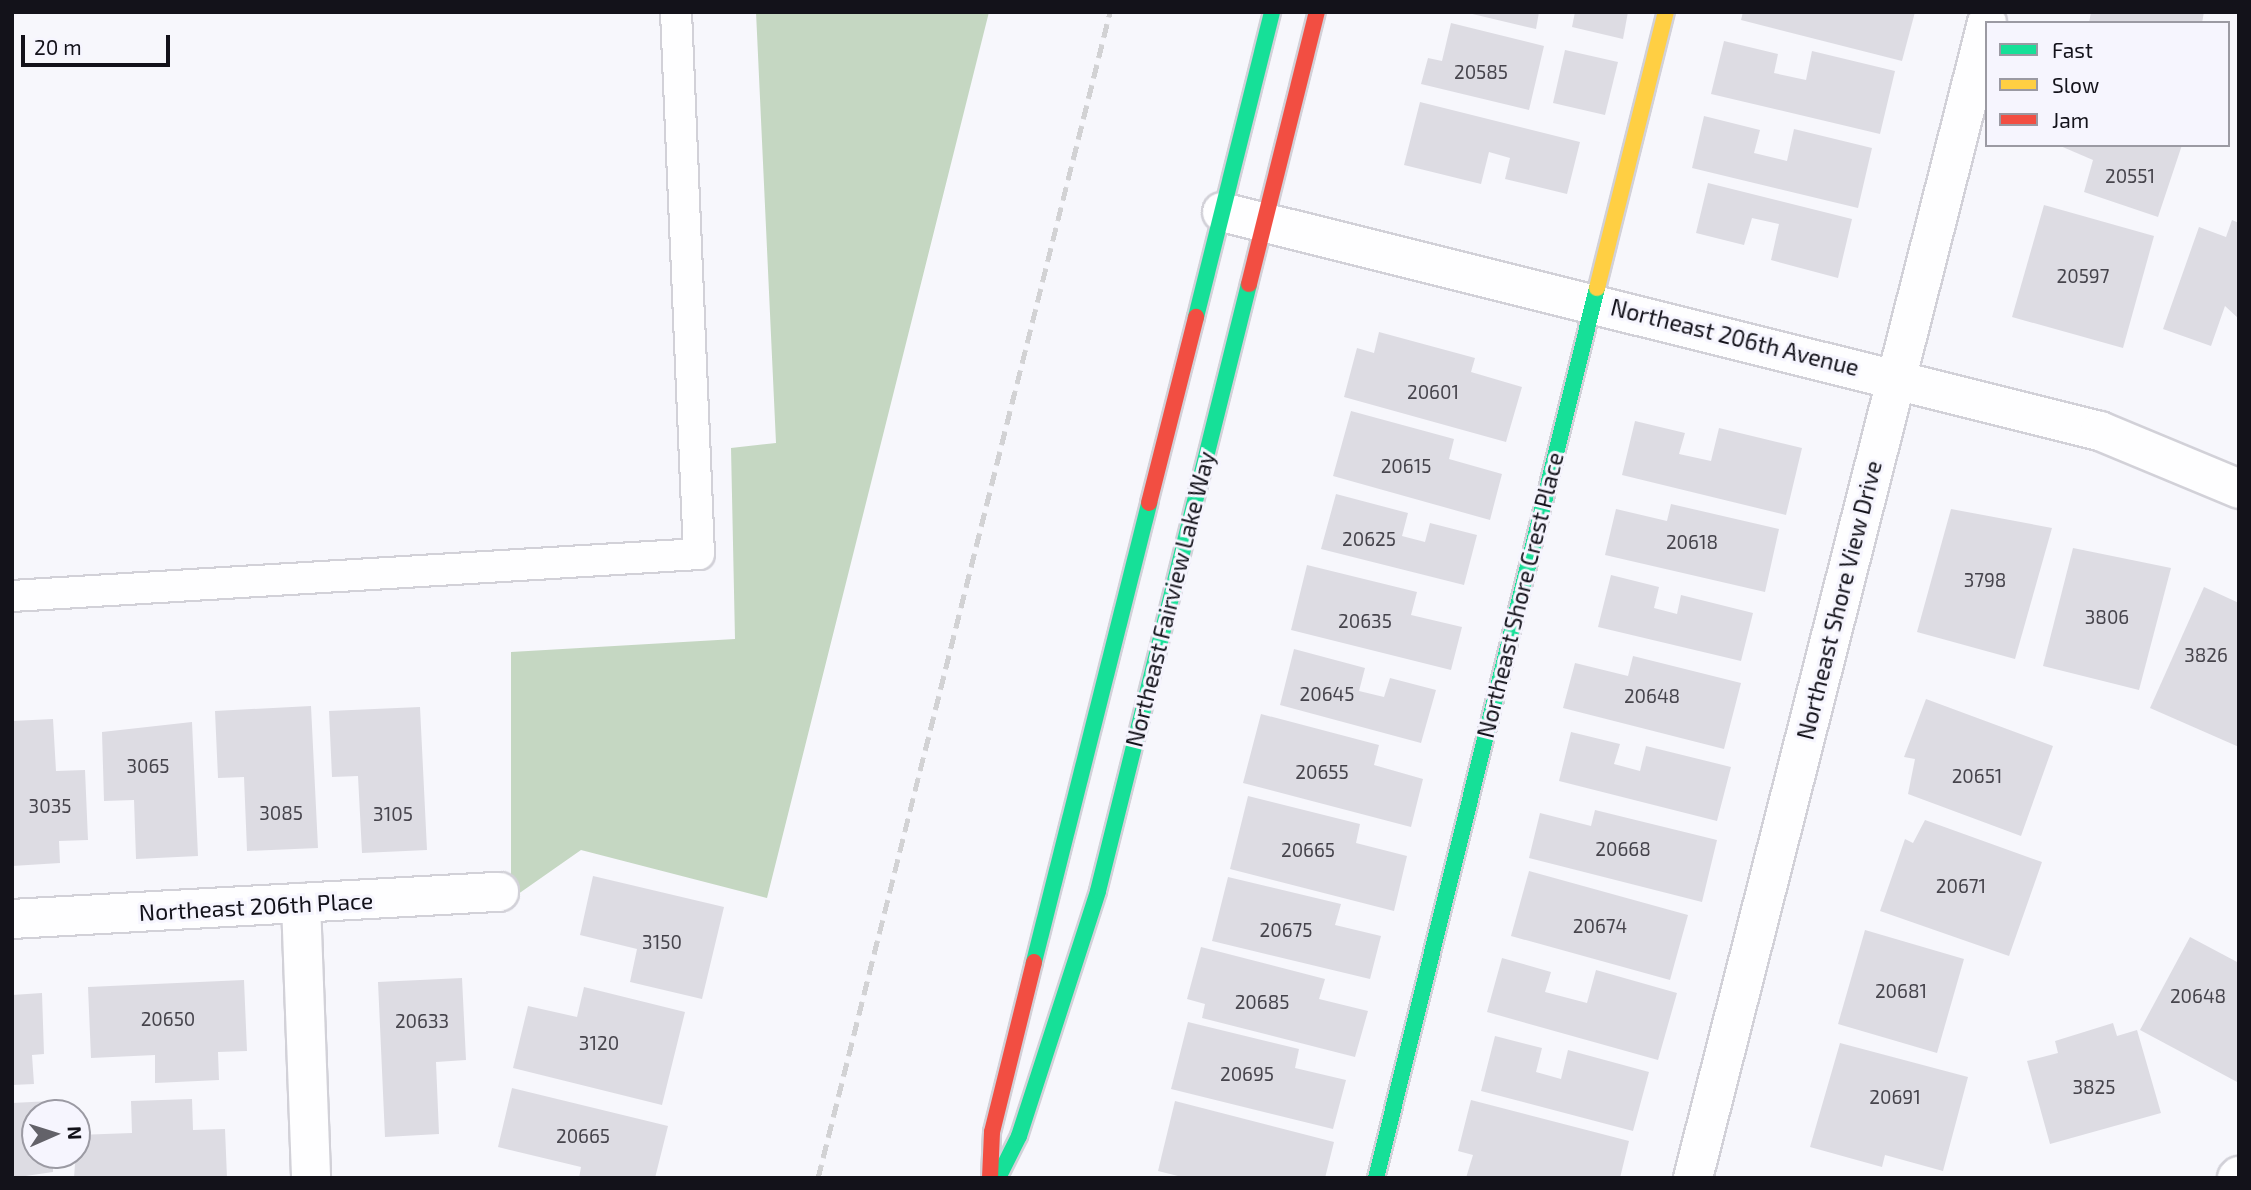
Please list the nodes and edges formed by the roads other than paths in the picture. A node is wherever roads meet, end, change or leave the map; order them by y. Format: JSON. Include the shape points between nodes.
{"nodes":[{"id":1,"x":676,"y":12,"type":"edge"},
{"id":2,"x":1272,"y":12,"type":"edge"},
{"id":3,"x":1317,"y":12,"type":"edge"},
{"id":4,"x":1666,"y":12,"type":"edge"},
{"id":5,"x":1985,"y":31,"type":"edge"},
{"id":6,"x":1222,"y":212,"type":"junction"},
{"id":7,"x":1264,"y":222,"type":"junction"},
{"id":8,"x":1592,"y":302,"type":"junction"},
{"id":9,"x":1896,"y":377,"type":"junction"},
{"id":10,"x":2239,"y":489,"type":"edge"},
{"id":11,"x":12,"y":596,"type":"edge"},
{"id":12,"x":499,"y":892,"type":"dead end"},
{"id":13,"x":301,"y":903,"type":"junction"},
{"id":14,"x":12,"y":919,"type":"edge"},
{"id":15,"x":311,"y":1178,"type":"edge"},
{"id":16,"x":990,"y":1178,"type":"edge"},
{"id":17,"x":998,"y":1178,"type":"edge"},
{"id":18,"x":1376,"y":1178,"type":"edge"},
{"id":19,"x":1693,"y":1178,"type":"edge"}],
"edges":[{"from":1,"to":11,"type":"lane","via":[[699,554]]},
{"from":2,"to":6,"type":"street","name":"Northeast Fairview Lake Way"},
{"from":3,"to":7,"type":"street","name":"Northeast Fairview Lake Way"},
{"from":4,"to":8,"type":"street","name":"Northeast Shore Crest Place"},
{"from":5,"to":9,"type":"street","name":"Northeast Shore View Drive"},
{"from":6,"to":7,"type":"street","name":"Northeast 206th Avenue"},
{"from":6,"to":16,"type":"street","name":"Northeast Fairview Lake Way","via":[[992,1132]]},
{"from":7,"to":8,"type":"street","name":"Northeast 206th Avenue"},
{"from":7,"to":17,"type":"street","name":"Northeast Fairview Lake Way","via":[[1098,891],[1019,1136]]},
{"from":8,"to":9,"type":"street","name":"Northeast 206th Avenue"},
{"from":8,"to":18,"type":"street","name":"Northeast Shore Crest Place"},
{"from":9,"to":10,"type":"street","name":"Northeast 206th Avenue","via":[[2100,431]]},
{"from":9,"to":19,"type":"street","name":"Northeast Shore View Drive"},
{"from":12,"to":13,"type":"street","name":"Northeast 206th Place"},
{"from":13,"to":14,"type":"street","name":"Northeast 206th Place"},
{"from":13,"to":15,"type":"street"}]}
